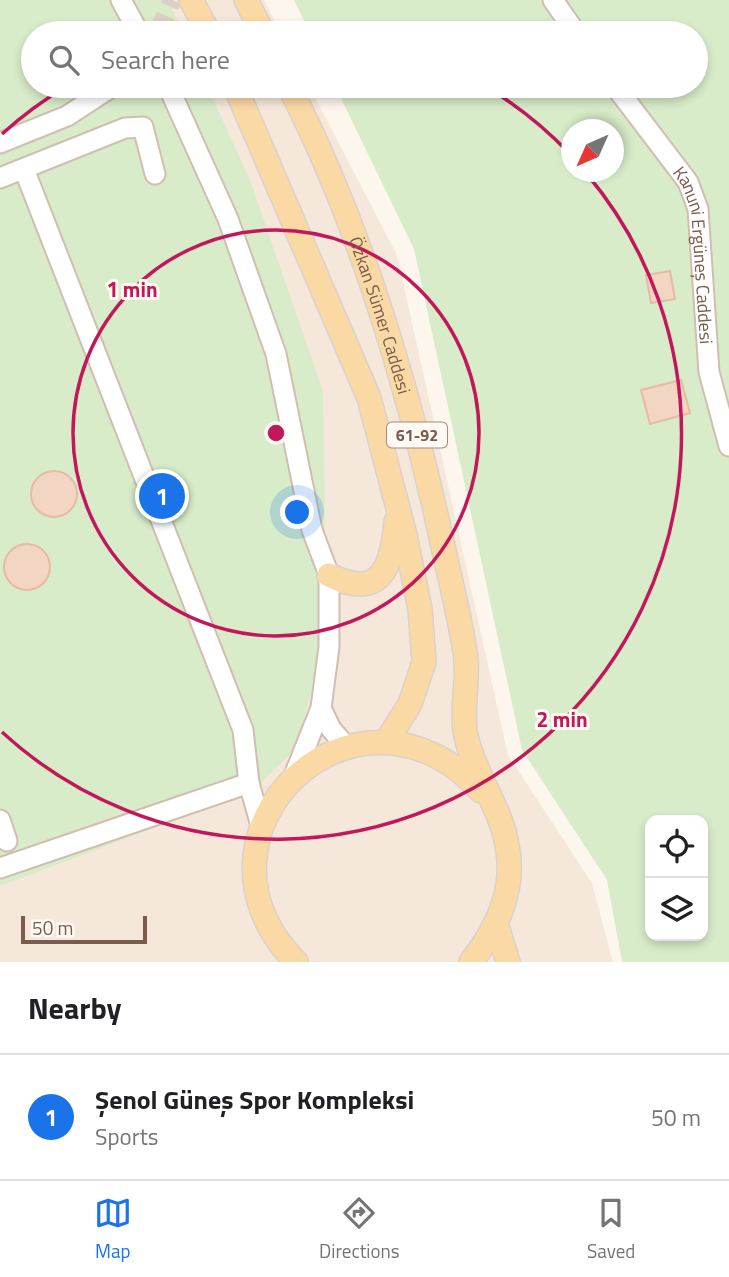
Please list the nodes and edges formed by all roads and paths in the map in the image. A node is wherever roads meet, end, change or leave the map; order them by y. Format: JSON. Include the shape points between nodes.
{"nodes":[{"id":1,"x":121,"y":0,"type":"edge"},
{"id":2,"x":191,"y":0,"type":"edge"},
{"id":3,"x":246,"y":0,"type":"edge"},
{"id":4,"x":554,"y":0,"type":"edge"},
{"id":5,"x":132,"y":21,"type":"edge"},
{"id":6,"x":202,"y":21,"type":"edge"},
{"id":7,"x":257,"y":21,"type":"edge"},
{"id":8,"x":568,"y":21,"type":"edge"},
{"id":9,"x":95,"y":98,"type":"edge"},
{"id":10,"x":173,"y":98,"type":"edge"},
{"id":11,"x":240,"y":98,"type":"edge"},
{"id":12,"x":295,"y":98,"type":"edge"},
{"id":13,"x":624,"y":98,"type":"edge"},
{"id":14,"x":0,"y":143,"type":"edge"},
{"id":15,"x":24,"y":169,"type":"junction"},
{"id":16,"x":155,"y":174,"type":"dead end"},
{"id":17,"x":0,"y":178,"type":"edge"},
{"id":18,"x":729,"y":446,"type":"edge"},
{"id":19,"x":397,"y":505,"type":"junction"},
{"id":20,"x":329,"y":575,"type":"junction"},
{"id":21,"x":321,"y":708,"type":"junction"},
{"id":22,"x":386,"y":741,"type":"junction"},
{"id":23,"x":346,"y":746,"type":"junction"},
{"id":24,"x":293,"y":778,"type":"junction"},
{"id":25,"x":249,"y":783,"type":"junction"},
{"id":26,"x":488,"y":798,"type":"junction"},
{"id":27,"x":0,"y":820,"type":"edge"},
{"id":28,"x":261,"y":826,"type":"junction"},
{"id":29,"x":7,"y":841,"type":"dead end"},
{"id":30,"x":0,"y":868,"type":"edge"},
{"id":31,"x":498,"y":926,"type":"junction"},
{"id":32,"x":508,"y":961,"type":"edge"},
{"id":33,"x":296,"y":962,"type":"edge"},
{"id":34,"x":471,"y":962,"type":"edge"}],
"edges":[{"from":1,"to":5,"type":"street"},
{"from":2,"to":6,"type":"main road"},
{"from":3,"to":7,"type":"main road"},
{"from":4,"to":8,"type":"street"},
{"from":9,"to":14,"type":"street","via":[[67,116]]},
{"from":10,"to":20,"type":"street","via":[[228,219],[276,354],[312,530]]},
{"from":11,"to":19,"type":"main road","name":"Özkan Sümer Caddesi","number":"61-92","via":[[369,398]]},
{"from":12,"to":26,"type":"main road","name":"Özkan Sümer Caddesi","number":"61-92","via":[[315,137],[374,291],[422,452],[466,656],[466,736]]},
{"from":13,"to":18,"type":"street","name":"Kanuni Ergüneş Caddesi","via":[[688,181],[698,209],[709,372]]},
{"from":15,"to":16,"type":"street","via":[[125,128],[144,127]]},
{"from":15,"to":17,"type":"street"},
{"from":15,"to":25,"type":"street","via":[[243,730]]},
{"from":19,"to":20,"type":"main road","via":[[393,551],[383,574],[371,582],[349,585]]},
{"from":19,"to":22,"type":"main road","name":"Özkan Sümer Caddesi","number":"61-92","via":[[420,609],[424,662],[410,704]]},
{"from":20,"to":21,"type":"street","via":[[329,647]]},
{"from":21,"to":23,"type":"street"},
{"from":21,"to":24,"type":"street"},
{"from":22,"to":23,"type":"main road","name":"Özkan Sümer Caddesi","number":"61-92"},
{"from":22,"to":26,"type":"main road","name":"Özkan Sümer Caddesi","number":"61-92","via":[[425,749],[461,769]]},
{"from":23,"to":24,"type":"main road","name":"Özkan Sümer Caddesi","number":"61-92"},
{"from":24,"to":28,"type":"main road","name":"Özkan Sümer Caddesi","number":"61-92","via":[[280,791]]},
{"from":25,"to":28,"type":"street"},
{"from":25,"to":30,"type":"street"},
{"from":26,"to":31,"type":"main road","name":"Özkan Sümer Caddesi","number":"61-92","via":[[506,839],[510,883]]},
{"from":27,"to":29,"type":"street"},
{"from":28,"to":33,"type":"main road","name":"Özkan Sümer Caddesi","number":"61-92","via":[[254,866],[259,906],[276,942]]},
{"from":31,"to":32,"type":"main road"},
{"from":31,"to":34,"type":"main road","name":"Özkan Sümer Caddesi","number":"61-92"}]}
